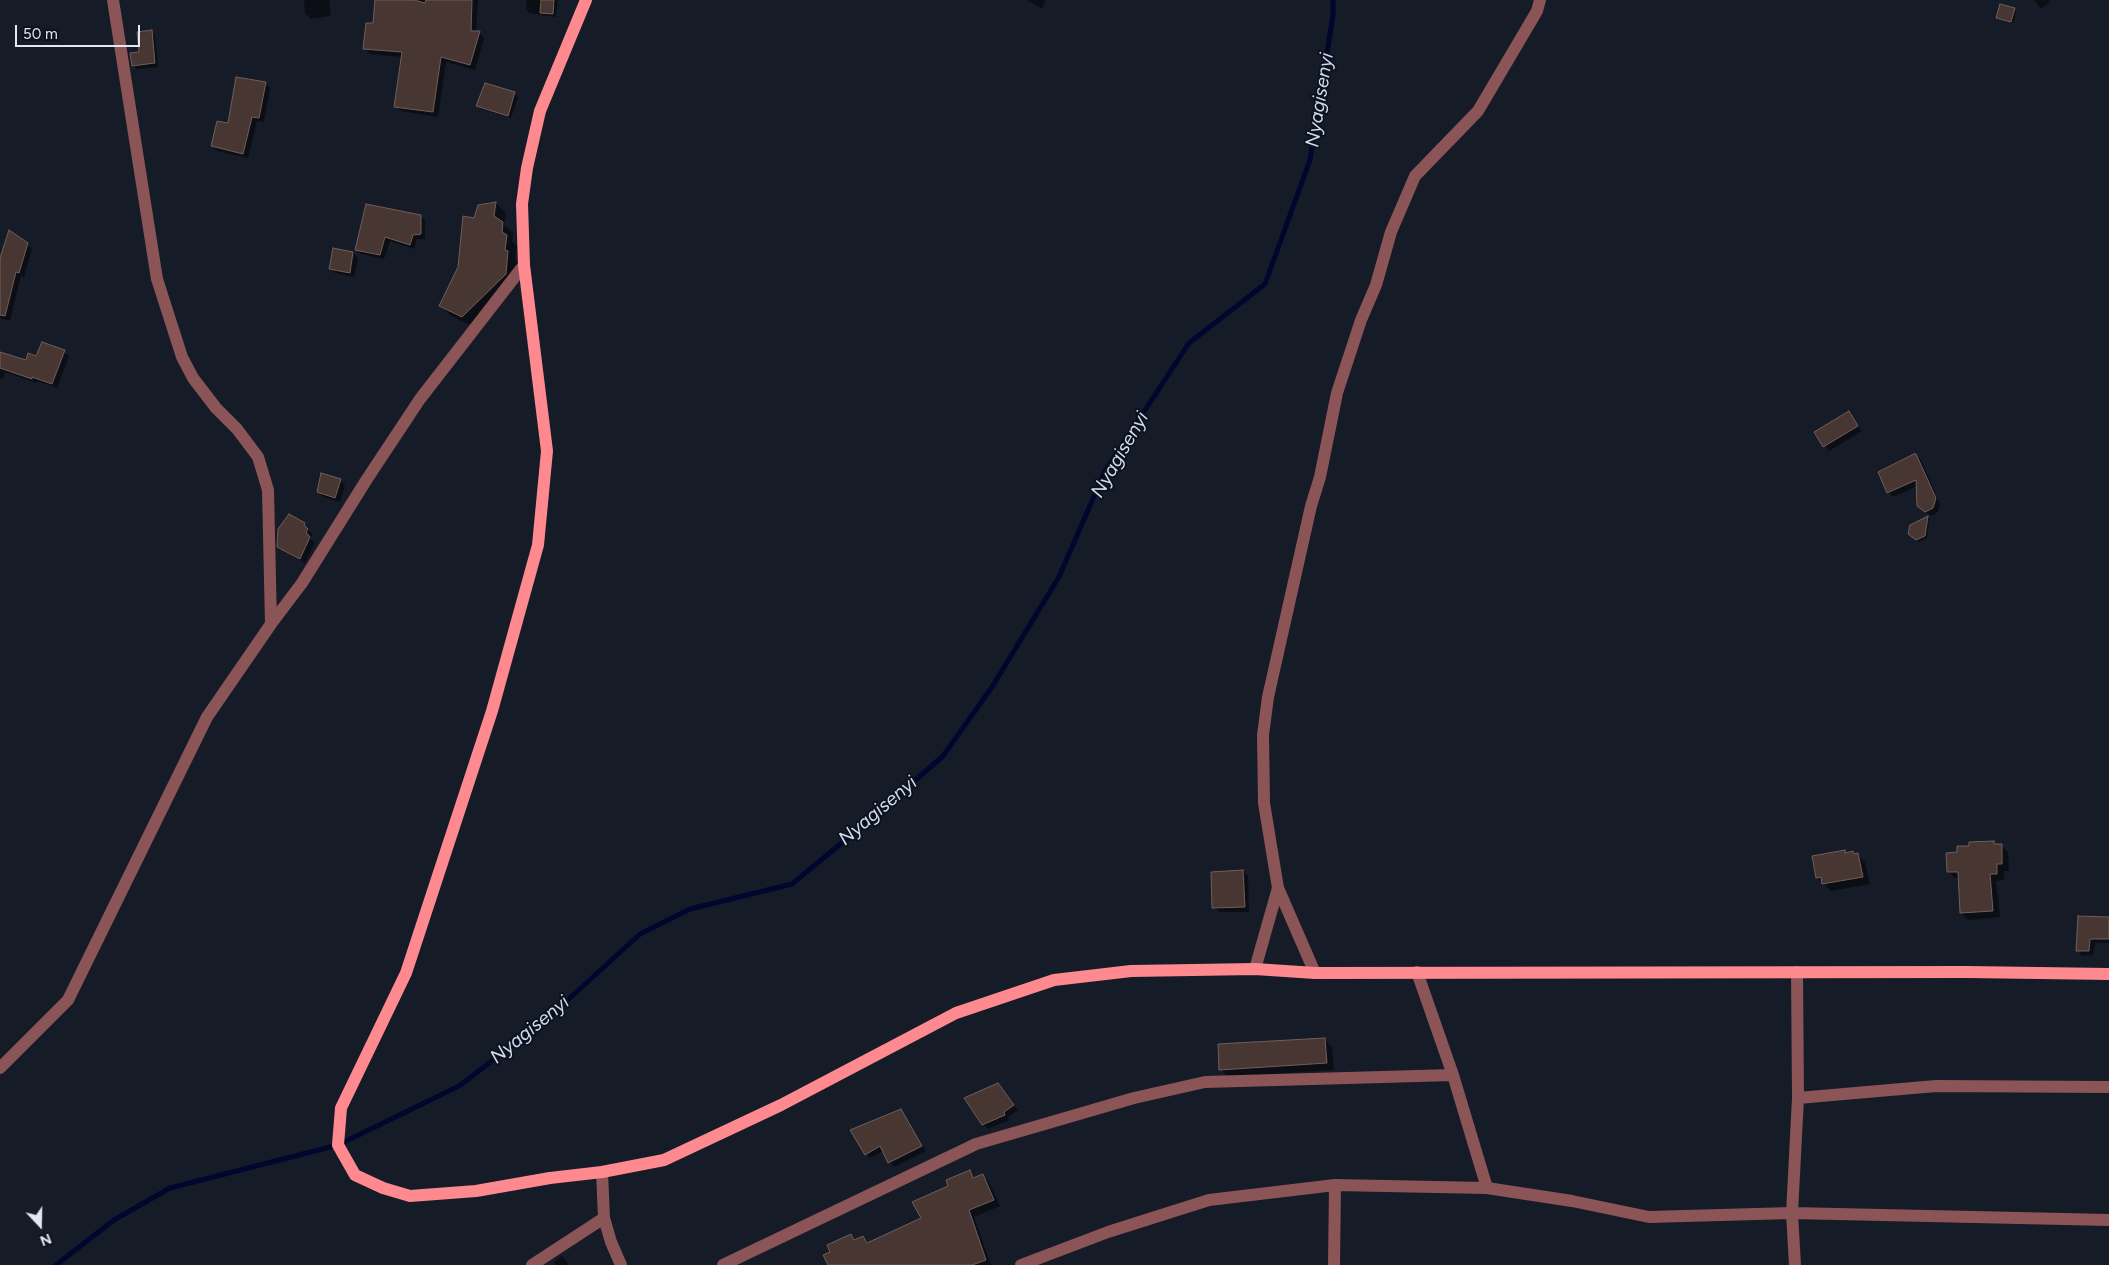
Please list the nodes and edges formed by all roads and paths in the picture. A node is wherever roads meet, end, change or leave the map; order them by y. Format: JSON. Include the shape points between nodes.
{"nodes":[{"id":1,"x":113,"y":0,"type":"edge"},
{"id":2,"x":586,"y":0,"type":"edge"},
{"id":3,"x":1540,"y":0,"type":"edge"},
{"id":4,"x":524,"y":265,"type":"junction"},
{"id":5,"x":271,"y":624,"type":"junction"},
{"id":6,"x":1278,"y":888,"type":"junction"},
{"id":7,"x":1255,"y":969,"type":"junction"},
{"id":8,"x":1417,"y":972,"type":"junction"},
{"id":9,"x":1797,"y":972,"type":"junction"},
{"id":10,"x":1315,"y":973,"type":"junction"},
{"id":11,"x":2109,"y":974,"type":"edge"},
{"id":12,"x":0,"y":1068,"type":"edge"},
{"id":13,"x":1453,"y":1075,"type":"junction"},
{"id":14,"x":2109,"y":1087,"type":"edge"},
{"id":15,"x":1798,"y":1098,"type":"junction"},
{"id":16,"x":602,"y":1172,"type":"junction"},
{"id":17,"x":1335,"y":1185,"type":"junction"},
{"id":18,"x":1487,"y":1188,"type":"junction"},
{"id":19,"x":1792,"y":1213,"type":"junction"},
{"id":20,"x":604,"y":1218,"type":"junction"},
{"id":21,"x":2109,"y":1220,"type":"edge"},
{"id":22,"x":532,"y":1265,"type":"edge"},
{"id":23,"x":621,"y":1265,"type":"edge"},
{"id":24,"x":723,"y":1265,"type":"edge"},
{"id":25,"x":1021,"y":1265,"type":"edge"},
{"id":26,"x":1334,"y":1265,"type":"edge"},
{"id":27,"x":1795,"y":1265,"type":"edge"}],
"edges":[{"from":1,"to":5,"type":"street","via":[[157,278],[182,357],[199,386],[258,457],[268,490]]},
{"from":2,"to":4,"type":"main road","via":[[540,111],[522,204]]},
{"from":3,"to":6,"type":"street","via":[[1537,11],[1478,111],[1414,176],[1391,232],[1376,285],[1337,393],[1268,696],[1263,736],[1264,803]]},
{"from":4,"to":5,"type":"street","via":[[420,399],[302,583]]},
{"from":4,"to":16,"type":"main road","via":[[547,451],[538,545],[492,711],[409,964],[342,1108],[338,1145],[354,1175],[410,1196],[476,1191]]},
{"from":5,"to":12,"type":"street","via":[[207,717],[68,1000]]},
{"from":6,"to":7,"type":"street"},
{"from":6,"to":10,"type":"street"},
{"from":7,"to":10,"type":"main road"},
{"from":7,"to":16,"type":"main road","via":[[1131,971],[1054,980],[956,1013],[781,1105],[664,1160]]},
{"from":8,"to":9,"type":"main road"},
{"from":8,"to":10,"type":"main road"},
{"from":8,"to":13,"type":"street"},
{"from":9,"to":11,"type":"main road"},
{"from":9,"to":15,"type":"street"},
{"from":13,"to":18,"type":"street"},
{"from":13,"to":24,"type":"street","via":[[1205,1082],[1134,1098],[976,1144]]},
{"from":14,"to":15,"type":"street","via":[[1936,1086]]},
{"from":15,"to":19,"type":"street"},
{"from":16,"to":20,"type":"street"},
{"from":17,"to":18,"type":"street"},
{"from":17,"to":25,"type":"street","via":[[1209,1200],[1108,1232]]},
{"from":17,"to":26,"type":"street"},
{"from":18,"to":19,"type":"street","via":[[1572,1201],[1649,1218]]},
{"from":19,"to":21,"type":"street"},
{"from":19,"to":27,"type":"street"},
{"from":20,"to":22,"type":"street"},
{"from":20,"to":23,"type":"street"}]}
